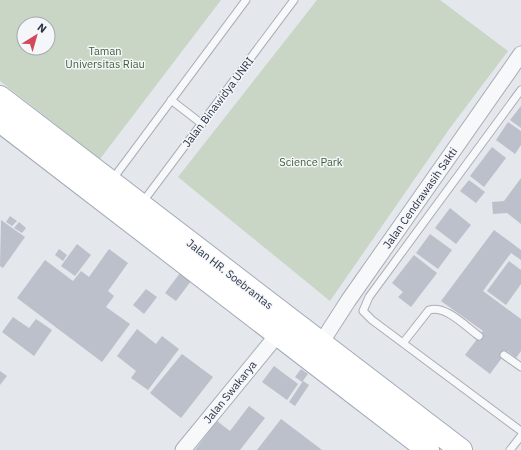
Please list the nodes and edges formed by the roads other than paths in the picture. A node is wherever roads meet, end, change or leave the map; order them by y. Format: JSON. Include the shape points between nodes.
{"nodes":[{"id":1,"x":246,"y":0,"type":"edge"},
{"id":2,"x":294,"y":0,"type":"edge"},
{"id":3,"x":521,"y":54,"type":"edge"},
{"id":4,"x":521,"y":90,"type":"edge"},
{"id":5,"x":0,"y":97,"type":"edge"},
{"id":6,"x":171,"y":100,"type":"junction"},
{"id":7,"x":0,"y":121,"type":"edge"},
{"id":8,"x":202,"y":124,"type":"junction"},
{"id":9,"x":111,"y":182,"type":"junction"},
{"id":10,"x":141,"y":205,"type":"junction"},
{"id":11,"x":278,"y":334,"type":"junction"},
{"id":12,"x":479,"y":336,"type":"dead end"},
{"id":13,"x":403,"y":343,"type":"junction"},
{"id":14,"x":321,"y":344,"type":"junction"},
{"id":15,"x":504,"y":355,"type":"dead end"},
{"id":16,"x":521,"y":367,"type":"edge"},
{"id":17,"x":521,"y":431,"type":"edge"},
{"id":18,"x":521,"y":436,"type":"edge"},
{"id":19,"x":183,"y":450,"type":"edge"},
{"id":20,"x":428,"y":450,"type":"edge"},
{"id":21,"x":461,"y":450,"type":"edge"},
{"id":22,"x":510,"y":450,"type":"edge"}],
"edges":[{"from":1,"to":6,"type":"lane"},
{"from":2,"to":8,"type":"lane","name":"Jalan Binawidya UNRI"},
{"from":3,"to":14,"type":"street","name":"Jalan Cendrawasih Sakti","via":[[348,301]]},
{"from":4,"to":13,"type":"lane","via":[[369,297],[363,311]]},
{"from":5,"to":9,"type":"main road","name":"Jalan HR. Soebrantas"},
{"from":6,"to":8,"type":"lane"},
{"from":6,"to":9,"type":"lane"},
{"from":7,"to":11,"type":"main road","name":"Jalan HR. Soebrantas"},
{"from":8,"to":10,"type":"lane","name":"Jalan Binawidya UNRI"},
{"from":9,"to":10,"type":"main road","name":"Jalan HR. Soebrantas"},
{"from":10,"to":14,"type":"main road","name":"Jalan HR. Soebrantas"},
{"from":11,"to":19,"type":"street","name":"Jalan Swakarya"},
{"from":11,"to":20,"type":"main road","name":"Jalan HR. Soebrantas"},
{"from":12,"to":13,"type":"lane","via":[[444,310],[435,308],[429,310]]},
{"from":13,"to":17,"type":"lane"},
{"from":14,"to":21,"type":"main road","name":"Jalan HR. Soebrantas"},
{"from":15,"to":16,"type":"lane"},
{"from":18,"to":22,"type":"lane"}]}
